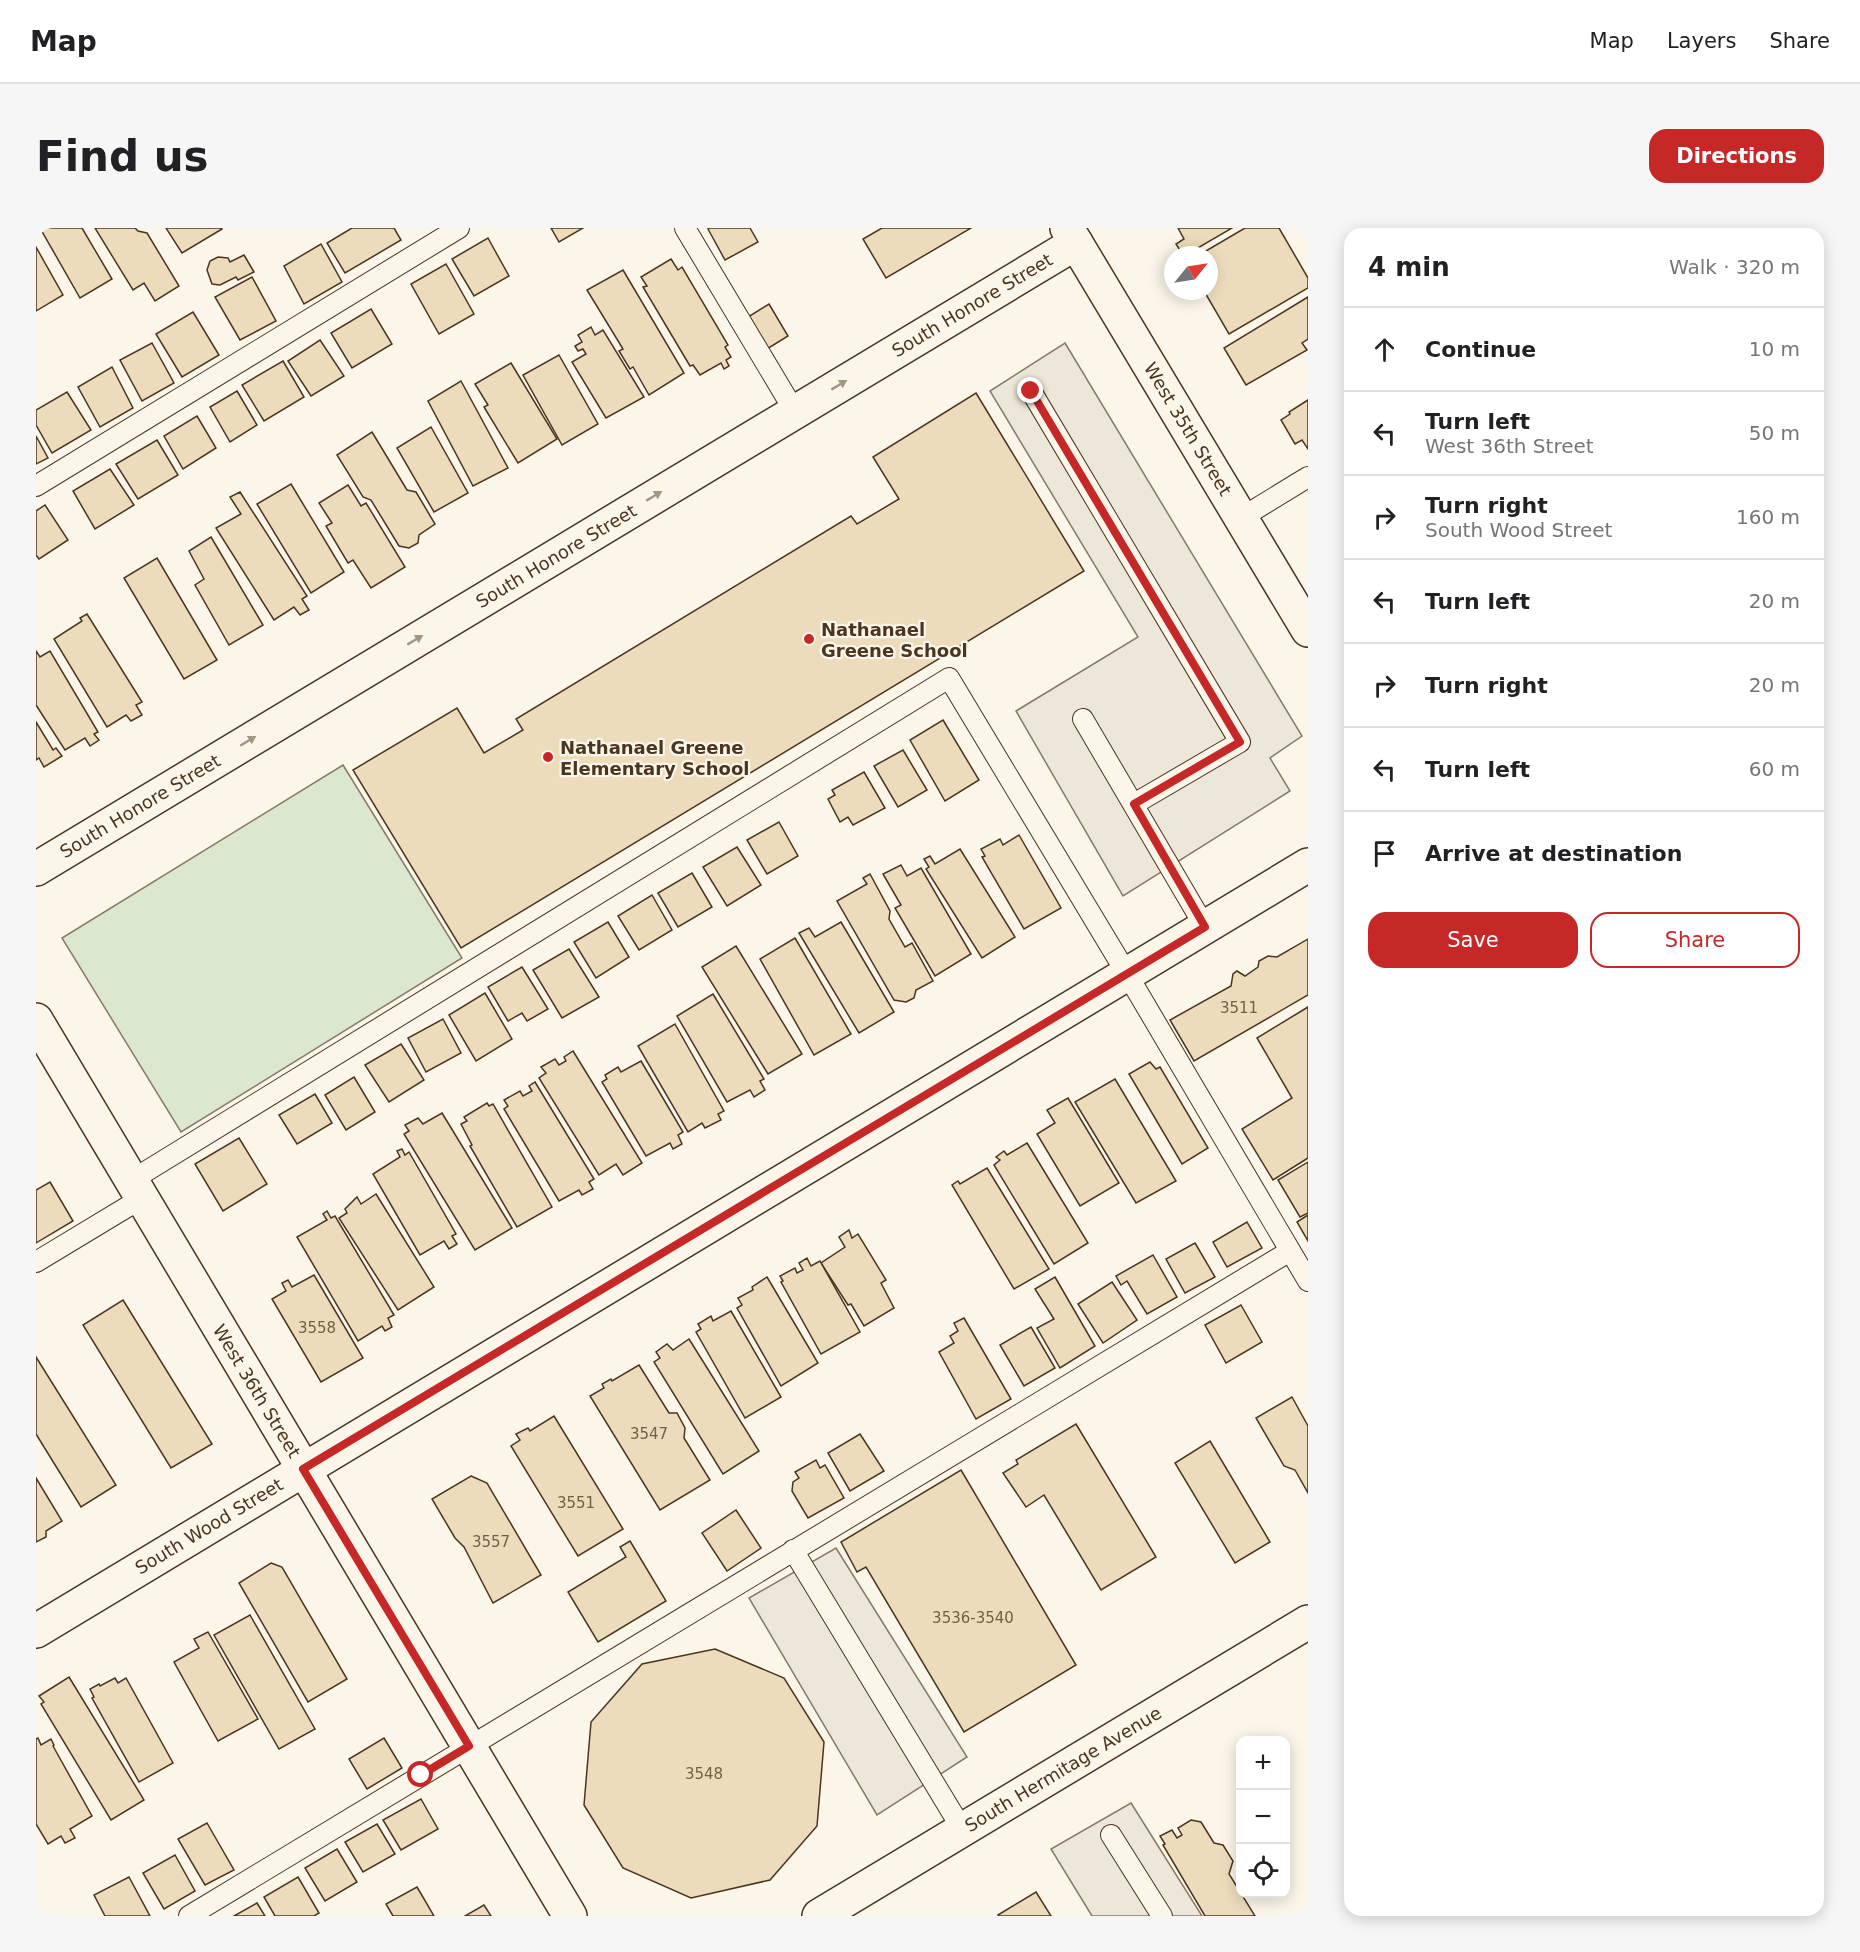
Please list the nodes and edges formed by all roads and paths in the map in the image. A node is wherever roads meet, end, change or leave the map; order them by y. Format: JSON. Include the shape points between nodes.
{"nodes":[{"id":1,"x":459,"y":228,"type":"edge"},
{"id":2,"x":685,"y":228,"type":"edge"},
{"id":3,"x":1072,"y":235,"type":"edge"},
{"id":4,"x":1031,"y":391,"type":"dead end"},
{"id":5,"x":795,"y":412,"type":"junction"},
{"id":6,"x":1308,"y":477,"type":"edge"},
{"id":7,"x":36,"y":486,"type":"edge"},
{"id":8,"x":1241,"y":518,"type":"junction"},
{"id":9,"x":1308,"y":630,"type":"edge"},
{"id":10,"x":1083,"y":719,"type":"dead end"},
{"id":11,"x":1134,"y":804,"type":"junction"},
{"id":12,"x":1308,"y":865,"type":"edge"},
{"id":13,"x":36,"y":868,"type":"edge"},
{"id":14,"x":1205,"y":927,"type":"junction"},
{"id":15,"x":1127,"y":974,"type":"junction"},
{"id":16,"x":36,"y":1020,"type":"edge"},
{"id":17,"x":137,"y":1189,"type":"junction"},
{"id":18,"x":1290,"y":1251,"type":"junction"},
{"id":19,"x":36,"y":1262,"type":"edge"},
{"id":20,"x":1308,"y":1281,"type":"edge"},
{"id":21,"x":303,"y":1469,"type":"junction"},
{"id":22,"x":793,"y":1550,"type":"junction"},
{"id":23,"x":1308,"y":1622,"type":"edge"},
{"id":24,"x":36,"y":1631,"type":"edge"},
{"id":25,"x":469,"y":1746,"type":"junction"},
{"id":26,"x":963,"y":1829,"type":"junction"},
{"id":27,"x":1111,"y":1835,"type":"dead end"},
{"id":28,"x":189,"y":1916,"type":"edge"},
{"id":29,"x":570,"y":1916,"type":"edge"},
{"id":30,"x":819,"y":1916,"type":"edge"},
{"id":31,"x":1162,"y":1916,"type":"edge"}],
"edges":[{"from":1,"to":7,"type":"lane"},
{"from":2,"to":5,"type":"lane"},
{"from":5,"to":3,"type":"street","name":"South Honore Street","one_way":true},
{"from":3,"to":8,"type":"street","name":"West 35th Street"},
{"from":4,"to":11,"type":"lane","via":[[1240,742]]},
{"from":13,"to":5,"type":"street","name":"South Honore Street","one_way":true},
{"from":6,"to":8,"type":"lane"},
{"from":8,"to":9,"type":"street","name":"West 35th Street"},
{"from":10,"to":11,"type":"lane"},
{"from":11,"to":14,"type":"lane"},
{"from":12,"to":14,"type":"street","name":"South Wood Street"},
{"from":14,"to":15,"type":"street","name":"South Wood Street"},
{"from":15,"to":17,"type":"lane","via":[[949,678]]},
{"from":15,"to":18,"type":"lane"},
{"from":15,"to":21,"type":"street","name":"South Wood Street"},
{"from":16,"to":17,"type":"street","name":"West 36th Street"},
{"from":17,"to":19,"type":"lane"},
{"from":17,"to":21,"type":"street","name":"West 36th Street"},
{"from":18,"to":20,"type":"lane"},
{"from":18,"to":22,"type":"lane"},
{"from":21,"to":24,"type":"street","name":"South Wood Street"},
{"from":21,"to":25,"type":"street","name":"West 36th Street"},
{"from":22,"to":25,"type":"lane"},
{"from":22,"to":26,"type":"lane"},
{"from":23,"to":26,"type":"street","name":"South Hermitage Avenue"},
{"from":25,"to":28,"type":"lane"},
{"from":25,"to":29,"type":"street","name":"West 36th Street"},
{"from":26,"to":30,"type":"street","name":"South Hermitage Avenue"},
{"from":27,"to":31,"type":"lane"}]}
